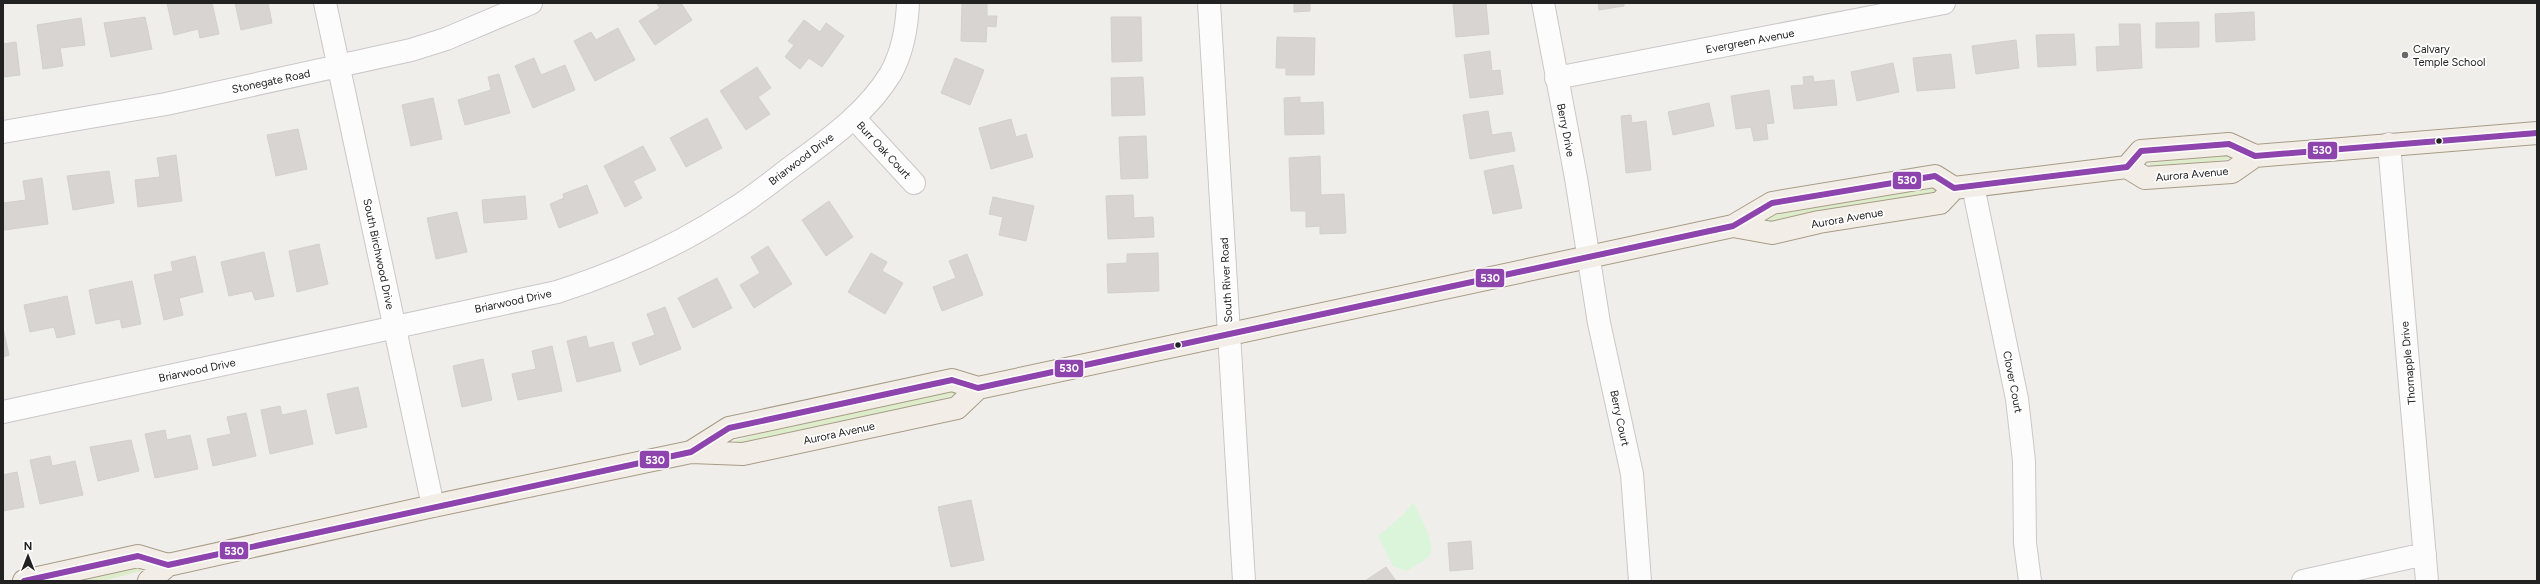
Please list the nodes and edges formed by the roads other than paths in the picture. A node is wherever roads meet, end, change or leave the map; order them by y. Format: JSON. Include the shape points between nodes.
{"nodes":[{"id":1,"x":325,"y":3,"type":"edge"},
{"id":2,"x":531,"y":3,"type":"edge"},
{"id":3,"x":908,"y":3,"type":"edge"},
{"id":4,"x":1209,"y":3,"type":"edge"},
{"id":5,"x":1543,"y":3,"type":"edge"},
{"id":6,"x":1944,"y":3,"type":"edge"},
{"id":7,"x":338,"y":66,"type":"junction"},
{"id":8,"x":1556,"y":78,"type":"junction"},
{"id":9,"x":854,"y":118,"type":"junction"},
{"id":10,"x":3,"y":132,"type":"edge"},
{"id":11,"x":2537,"y":133,"type":"edge"},
{"id":12,"x":2389,"y":144,"type":"junction"},
{"id":13,"x":914,"y":183,"type":"dead end"},
{"id":14,"x":1964,"y":187,"type":"junction"},
{"id":15,"x":1734,"y":226,"type":"junction"},
{"id":16,"x":1588,"y":256,"type":"junction"},
{"id":17,"x":395,"y":327,"type":"junction"},
{"id":18,"x":1228,"y":335,"type":"junction"},
{"id":19,"x":3,"y":412,"type":"edge"},
{"id":20,"x":433,"y":506,"type":"junction"},
{"id":21,"x":2425,"y":554,"type":"junction"},
{"id":22,"x":168,"y":565,"type":"junction"},
{"id":23,"x":24,"y":581,"type":"edge"},
{"id":24,"x":149,"y":581,"type":"edge"},
{"id":25,"x":1244,"y":581,"type":"edge"},
{"id":26,"x":1640,"y":581,"type":"edge"},
{"id":27,"x":2030,"y":581,"type":"edge"},
{"id":28,"x":2303,"y":581,"type":"edge"},
{"id":29,"x":2427,"y":581,"type":"edge"}],
"edges":[{"from":1,"to":7,"type":"street","name":"South Birchwood Drive"},
{"from":2,"to":7,"type":"street","name":"Stonegate Road","via":[[446,39],[411,50]]},
{"from":3,"to":9,"type":"street","name":"Briarwood Drive","via":[[902,46],[891,72],[876,94]]},
{"from":4,"to":18,"type":"street","name":"South River Road"},
{"from":5,"to":8,"type":"street","name":"Berry Drive"},
{"from":6,"to":8,"type":"street","name":"Evergreen Avenue"},
{"from":7,"to":10,"type":"street","name":"Stonegate Road","via":[[166,104]]},
{"from":7,"to":17,"type":"street","name":"South Birchwood Drive"},
{"from":8,"to":16,"type":"street","name":"Berry Drive"},
{"from":9,"to":13,"type":"street","name":"Burr Oak Court"},
{"from":9,"to":17,"type":"street","name":"Briarwood Drive","via":[[733,210],[684,240],[625,268],[557,292]]},
{"from":11,"to":12,"type":"main road"},
{"from":12,"to":14,"type":"main road","via":[[2255,156],[2229,144],[2140,151],[2127,167]]},
{"from":12,"to":21,"type":"street","name":"Thornapple Drive"},
{"from":14,"to":15,"type":"main road","name":"Aurora Avenue","via":[[1940,203],[1772,232]]},
{"from":14,"to":15,"type":"main road","name":"Aurora Avenue","via":[[1935,176],[1772,203]]},
{"from":14,"to":27,"type":"street","name":"Clover Court","via":[[2017,399],[2024,461],[2024,543]]},
{"from":15,"to":16,"type":"main road","name":"Aurora Avenue"},
{"from":16,"to":18,"type":"main road","name":"Aurora Avenue"},
{"from":16,"to":26,"type":"street","name":"Berry Court","via":[[1599,323],[1632,474]]},
{"from":17,"to":19,"type":"street","name":"Briarwood Drive"},
{"from":17,"to":20,"type":"street","name":"South Birchwood Drive"},
{"from":18,"to":20,"type":"main road","name":"Aurora Avenue","via":[[978,388],[952,380],[729,428],[691,452]]},
{"from":18,"to":25,"type":"street","name":"South River Road"},
{"from":20,"to":22,"type":"main road","name":"Aurora Avenue"},
{"from":21,"to":28,"type":"street"},
{"from":21,"to":29,"type":"street","name":"Thornapple Drive"},
{"from":22,"to":23,"type":"main road","name":"Aurora Avenue","via":[[138,556]]},
{"from":22,"to":24,"type":"main road","name":"Aurora Avenue"}]}
